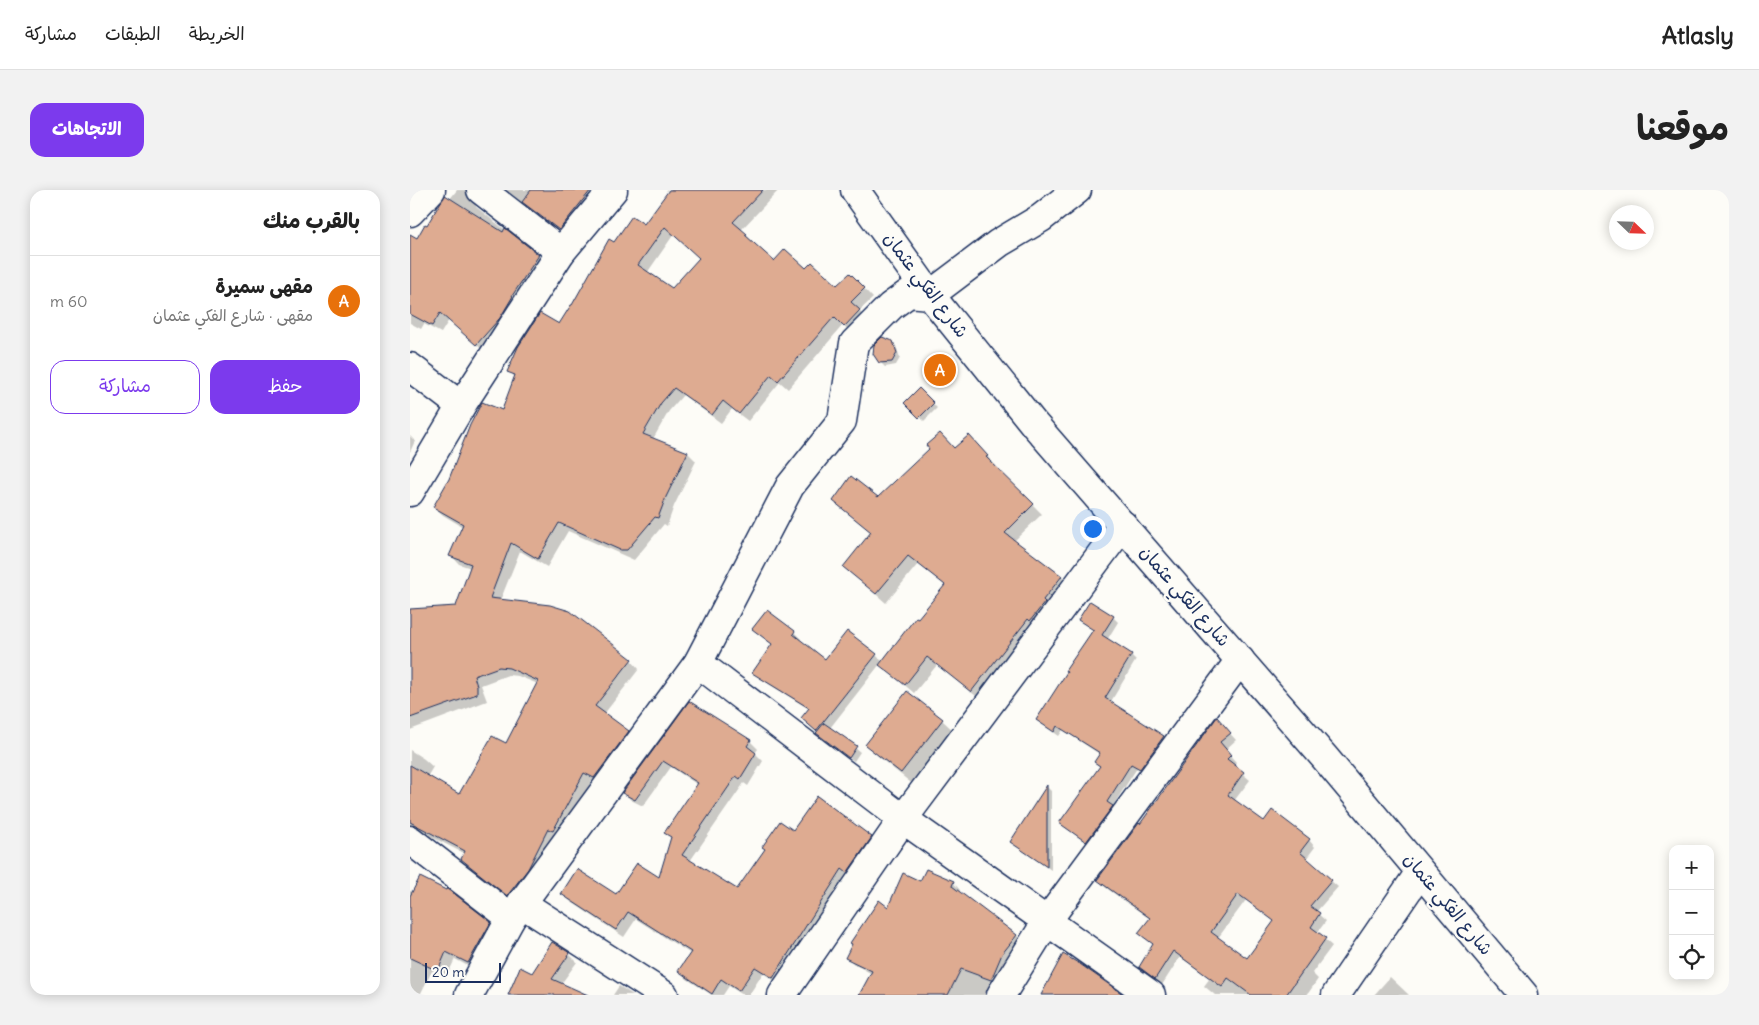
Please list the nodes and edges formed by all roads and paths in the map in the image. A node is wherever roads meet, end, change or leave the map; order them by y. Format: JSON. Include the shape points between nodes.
{"nodes":[{"id":1,"x":431,"y":190,"type":"edge"},
{"id":2,"x":480,"y":190,"type":"edge"},
{"id":3,"x":613,"y":190,"type":"edge"},
{"id":4,"x":855,"y":190,"type":"edge"},
{"id":5,"x":1077,"y":190,"type":"edge"},
{"id":6,"x":410,"y":212,"type":"edge"},
{"id":7,"x":561,"y":252,"type":"junction"},
{"id":8,"x":930,"y":295,"type":"junction"},
{"id":9,"x":410,"y":367,"type":"edge"},
{"id":10,"x":461,"y":406,"type":"junction"},
{"id":11,"x":410,"y":492,"type":"edge"},
{"id":12,"x":1123,"y":525,"type":"junction"},
{"id":13,"x":1240,"y":660,"type":"junction"},
{"id":14,"x":698,"y":663,"type":"junction"},
{"id":15,"x":903,"y":819,"type":"junction"},
{"id":16,"x":411,"y":843,"type":"edge"},
{"id":17,"x":1420,"y":872,"type":"junction"},
{"id":18,"x":516,"y":910,"type":"junction"},
{"id":19,"x":1047,"y":922,"type":"junction"},
{"id":20,"x":1137,"y":991,"type":"edge"},
{"id":21,"x":469,"y":995,"type":"edge"},
{"id":22,"x":664,"y":995,"type":"edge"},
{"id":23,"x":782,"y":995,"type":"edge"},
{"id":24,"x":1001,"y":995,"type":"edge"},
{"id":25,"x":1336,"y":995,"type":"edge"},
{"id":26,"x":1524,"y":995,"type":"edge"}],
"edges":[{"from":1,"to":6,"type":"street"},
{"from":2,"to":7,"type":"street"},
{"from":3,"to":7,"type":"street"},
{"from":4,"to":8,"type":"street","name":"شارع الفكي عثمان"},
{"from":5,"to":8,"type":"street"},
{"from":7,"to":10,"type":"street"},
{"from":8,"to":12,"type":"street","name":"شارع الفكي عثمان","via":[[1034,424]]},
{"from":8,"to":14,"type":"street","via":[[909,293],[854,343],[842,421],[790,486]]},
{"from":9,"to":10,"type":"street"},
{"from":10,"to":11,"type":"street"},
{"from":12,"to":13,"type":"street","name":"شارع الفكي عثمان"},
{"from":12,"to":15,"type":"street"},
{"from":13,"to":17,"type":"street","name":"شارع الفكي عثمان"},
{"from":13,"to":19,"type":"street"},
{"from":14,"to":15,"type":"street"},
{"from":14,"to":18,"type":"street"},
{"from":15,"to":19,"type":"street"},
{"from":15,"to":23,"type":"street"},
{"from":16,"to":18,"type":"street"},
{"from":17,"to":25,"type":"street"},
{"from":17,"to":26,"type":"street","name":"شارع الفكي عثمان"},
{"from":18,"to":21,"type":"street"},
{"from":18,"to":22,"type":"street"},
{"from":19,"to":20,"type":"street"},
{"from":19,"to":24,"type":"street"}]}
